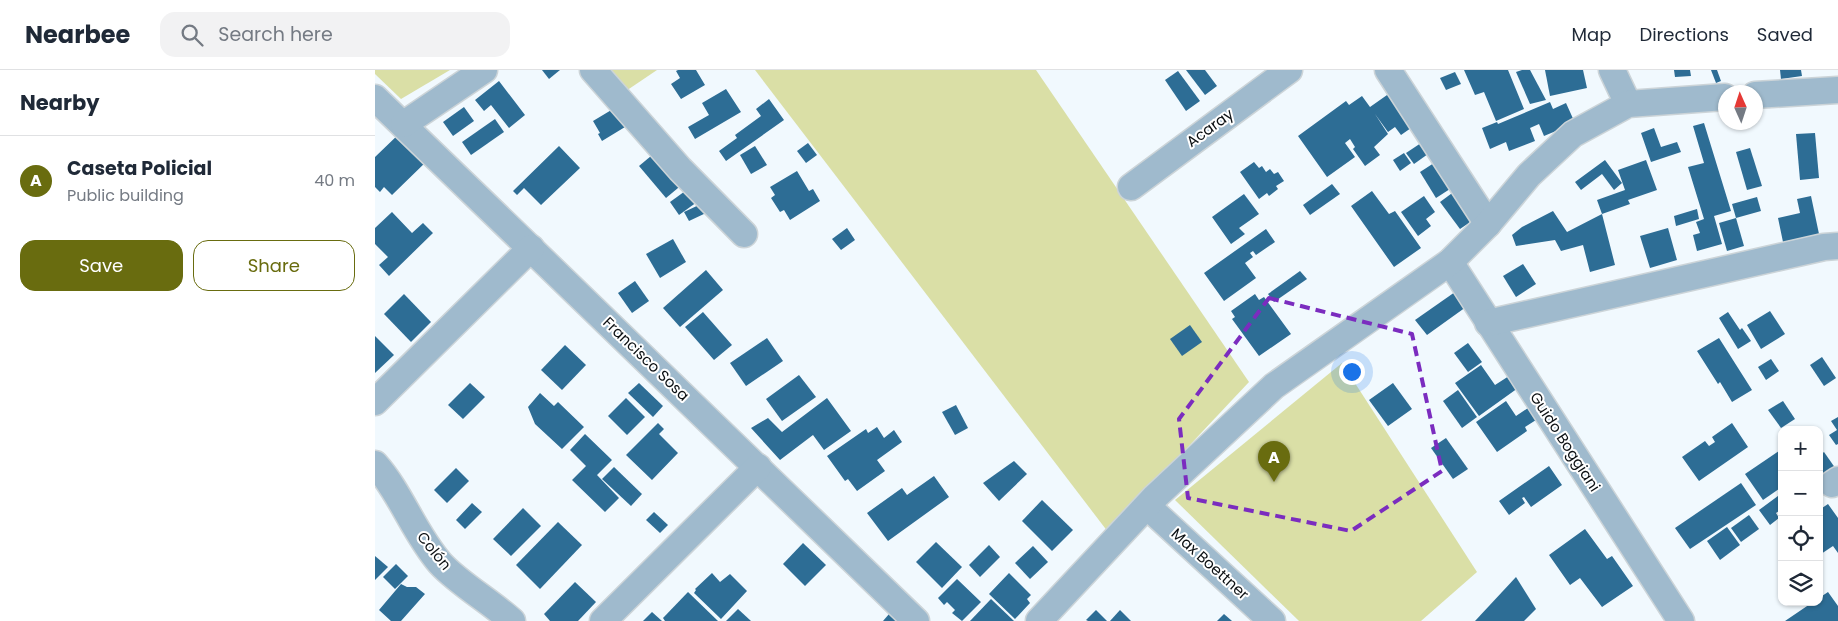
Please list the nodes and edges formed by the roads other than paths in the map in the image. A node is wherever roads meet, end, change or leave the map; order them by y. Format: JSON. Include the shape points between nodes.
{"nodes":[{"id":1,"x":484,"y":70,"type":"edge"},
{"id":2,"x":593,"y":70,"type":"edge"},
{"id":3,"x":1289,"y":70,"type":"edge"},
{"id":4,"x":1388,"y":70,"type":"edge"},
{"id":5,"x":1612,"y":70,"type":"edge"},
{"id":6,"x":1838,"y":90,"type":"edge"},
{"id":7,"x":1763,"y":95,"type":"edge"},
{"id":8,"x":375,"y":98,"type":"edge"},
{"id":9,"x":1718,"y":98,"type":"edge"},
{"id":10,"x":1628,"y":104,"type":"junction"},
{"id":11,"x":404,"y":124,"type":"junction"},
{"id":12,"x":1131,"y":186,"type":"dead end"},
{"id":13,"x":1488,"y":224,"type":"junction"},
{"id":14,"x":744,"y":234,"type":"dead end"},
{"id":15,"x":1838,"y":246,"type":"edge"},
{"id":16,"x":531,"y":248,"type":"junction"},
{"id":17,"x":1450,"y":262,"type":"junction"},
{"id":18,"x":1488,"y":323,"type":"junction"},
{"id":19,"x":375,"y":402,"type":"edge"},
{"id":20,"x":375,"y":464,"type":"edge"},
{"id":21,"x":757,"y":467,"type":"junction"},
{"id":22,"x":1147,"y":506,"type":"junction"},
{"id":23,"x":512,"y":621,"type":"edge"},
{"id":24,"x":603,"y":621,"type":"edge"},
{"id":25,"x":916,"y":621,"type":"edge"},
{"id":26,"x":1039,"y":621,"type":"edge"},
{"id":27,"x":1272,"y":621,"type":"edge"},
{"id":28,"x":1681,"y":621,"type":"edge"}],
"edges":[{"from":1,"to":11,"type":"street"},
{"from":2,"to":14,"type":"street","via":[[680,169]]},
{"from":3,"to":12,"type":"street","name":"Acaray"},
{"from":4,"to":13,"type":"street"},
{"from":5,"to":10,"type":"street"},
{"from":6,"to":7,"type":"street"},
{"from":8,"to":11,"type":"street","name":"Francisco Sosa"},
{"from":9,"to":10,"type":"street"},
{"from":10,"to":13,"type":"street","via":[[1573,134],[1529,175]]},
{"from":11,"to":16,"type":"street","name":"Francisco Sosa"},
{"from":13,"to":17,"type":"street"},
{"from":15,"to":18,"type":"street"},
{"from":16,"to":19,"type":"street"},
{"from":16,"to":21,"type":"street","name":"Francisco Sosa"},
{"from":17,"to":18,"type":"street","name":"Guido Boggiani"},
{"from":17,"to":22,"type":"street","via":[[1274,386]]},
{"from":18,"to":28,"type":"street","name":"Guido Boggiani"},
{"from":20,"to":23,"type":"street","name":"Colón","via":[[441,564]]},
{"from":21,"to":24,"type":"street"},
{"from":21,"to":25,"type":"street","name":"Francisco Sosa"},
{"from":22,"to":26,"type":"street"},
{"from":22,"to":27,"type":"street","name":"Max Boettner"}]}
